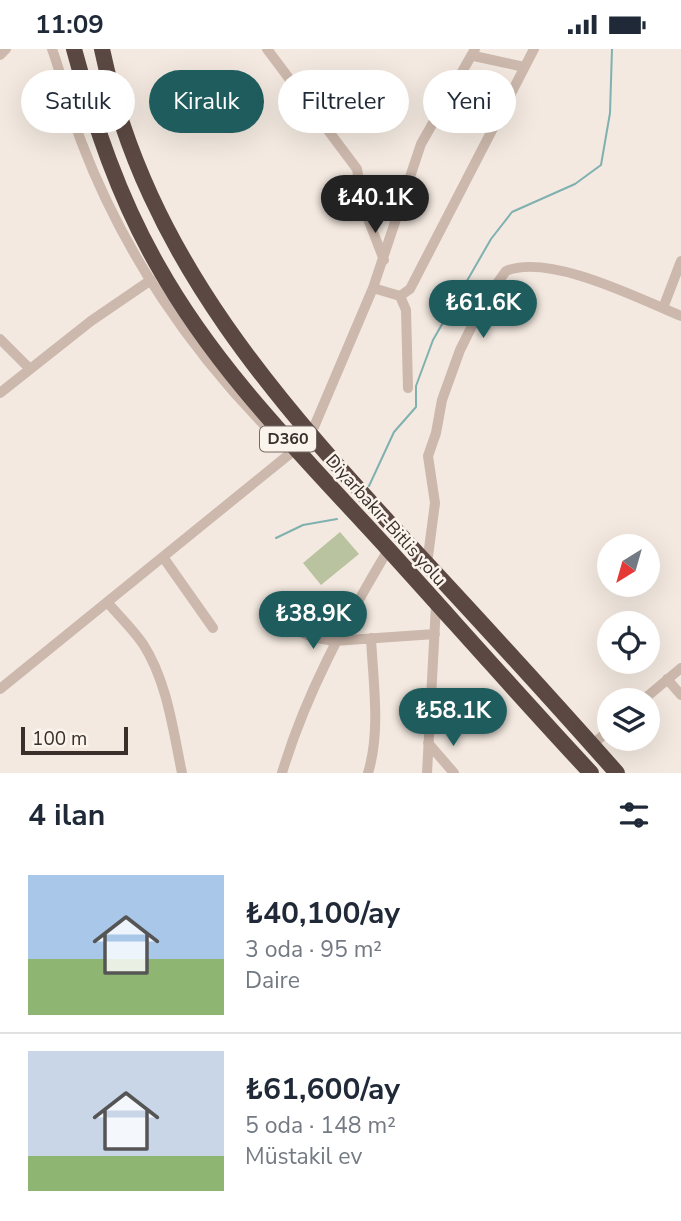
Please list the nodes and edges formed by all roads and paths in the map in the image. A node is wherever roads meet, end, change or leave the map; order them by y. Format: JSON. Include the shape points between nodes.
{"nodes":[{"id":1,"x":6,"y":49,"type":"edge"},
{"id":2,"x":52,"y":49,"type":"edge"},
{"id":3,"x":74,"y":49,"type":"edge"},
{"id":4,"x":102,"y":49,"type":"edge"},
{"id":5,"x":267,"y":49,"type":"edge"},
{"id":6,"x":534,"y":49,"type":"edge"},
{"id":7,"x":474,"y":52,"type":"edge"},
{"id":8,"x":0,"y":55,"type":"edge"},
{"id":9,"x":524,"y":67,"type":"junction"},
{"id":10,"x":384,"y":260,"type":"junction"},
{"id":11,"x":681,"y":261,"type":"edge"},
{"id":12,"x":151,"y":280,"type":"junction"},
{"id":13,"x":373,"y":288,"type":"junction"},
{"id":14,"x":400,"y":296,"type":"junction"},
{"id":15,"x":663,"y":308,"type":"junction"},
{"id":16,"x":681,"y":316,"type":"edge"},
{"id":17,"x":0,"y":339,"type":"edge"},
{"id":18,"x":30,"y":369,"type":"junction"},
{"id":19,"x":408,"y":388,"type":"dead end"},
{"id":20,"x":0,"y":393,"type":"edge"},
{"id":21,"x":311,"y":434,"type":"junction"},
{"id":22,"x":294,"y":450,"type":"junction"},
{"id":23,"x":388,"y":549,"type":"junction"},
{"id":24,"x":163,"y":557,"type":"junction"},
{"id":25,"x":428,"y":564,"type":"junction"},
{"id":26,"x":107,"y":602,"type":"junction"},
{"id":27,"x":436,"y":605,"type":"junction"},
{"id":28,"x":265,"y":617,"type":"dead end"},
{"id":29,"x":213,"y":628,"type":"dead end"},
{"id":30,"x":435,"y":634,"type":"junction"},
{"id":31,"x":371,"y":638,"type":"junction"},
{"id":32,"x":334,"y":641,"type":"junction"},
{"id":33,"x":681,"y":668,"type":"edge"},
{"id":34,"x":667,"y":679,"type":"junction"},
{"id":35,"x":657,"y":688,"type":"edge"},
{"id":36,"x":0,"y":689,"type":"edge"},
{"id":37,"x":681,"y":695,"type":"edge"},
{"id":38,"x":597,"y":741,"type":"edge"},
{"id":39,"x":429,"y":743,"type":"junction"},
{"id":40,"x":592,"y":745,"type":"junction"},
{"id":41,"x":182,"y":773,"type":"edge"},
{"id":42,"x":282,"y":773,"type":"edge"},
{"id":43,"x":368,"y":773,"type":"edge"},
{"id":44,"x":427,"y":773,"type":"edge"},
{"id":45,"x":454,"y":773,"type":"edge"},
{"id":46,"x":591,"y":773,"type":"edge"},
{"id":47,"x":617,"y":773,"type":"edge"}],
"edges":[{"from":1,"to":8,"type":"street"},
{"from":2,"to":12,"type":"street","via":[[82,142],[123,233]]},
{"from":3,"to":22,"type":"highway","name":"Diyarbakır-Bitlis yolu","number":"D360","via":[[91,113],[118,183],[158,266],[240,387]]},
{"from":4,"to":21,"type":"highway","name":"Diyarbakır-Bitlis yolu","number":"D360","via":[[130,146],[160,219],[222,323]]},
{"from":5,"to":10,"type":"street","via":[[356,169],[363,206]]},
{"from":6,"to":9,"type":"street"},
{"from":7,"to":9,"type":"street"},
{"from":7,"to":10,"type":"street","via":[[421,144]]},
{"from":9,"to":14,"type":"street","via":[[416,279]]},
{"from":10,"to":13,"type":"street"},
{"from":11,"to":15,"type":"street"},
{"from":12,"to":18,"type":"street"},
{"from":12,"to":22,"type":"street","via":[[217,377]]},
{"from":13,"to":14,"type":"street"},
{"from":13,"to":21,"type":"street"},
{"from":14,"to":19,"type":"street","via":[[406,310]]},
{"from":15,"to":16,"type":"street"},
{"from":15,"to":25,"type":"street","via":[[568,272],[534,265],[506,271],[485,300],[460,350],[442,400],[428,456],[435,503]]},
{"from":17,"to":18,"type":"street"},
{"from":18,"to":20,"type":"street"},
{"from":21,"to":25,"type":"highway","name":"Diyarbakır-Bitlis yolu","number":"D360","via":[[350,483]]},
{"from":22,"to":23,"type":"highway","name":"Diyarbakır-Bitlis yolu","number":"D360"},
{"from":22,"to":24,"type":"street"},
{"from":23,"to":27,"type":"highway","name":"Diyarbakır-Bitlis yolu","number":"D360"},
{"from":23,"to":32,"type":"street"},
{"from":24,"to":26,"type":"street"},
{"from":24,"to":29,"type":"street"},
{"from":25,"to":40,"type":"highway","name":"Diyarbakır-Bitlis yolu","number":"D360"},
{"from":26,"to":36,"type":"street"},
{"from":26,"to":41,"type":"street","via":[[142,644],[159,679]]},
{"from":27,"to":30,"type":"street"},
{"from":27,"to":46,"type":"highway","name":"Diyarbakır-Bitlis yolu","number":"D360"},
{"from":28,"to":32,"type":"street","via":[[313,638]]},
{"from":30,"to":31,"type":"street"},
{"from":30,"to":39,"type":"street"},
{"from":31,"to":32,"type":"street"},
{"from":31,"to":43,"type":"street","via":[[374,724]]},
{"from":32,"to":42,"type":"street","via":[[297,723]]},
{"from":33,"to":34,"type":"street"},
{"from":34,"to":35,"type":"street"},
{"from":34,"to":37,"type":"street"},
{"from":38,"to":40,"type":"street"},
{"from":39,"to":44,"type":"street"},
{"from":39,"to":45,"type":"street"},
{"from":40,"to":47,"type":"highway","name":"Diyarbakır-Bitlis yolu","number":"D360"}]}
